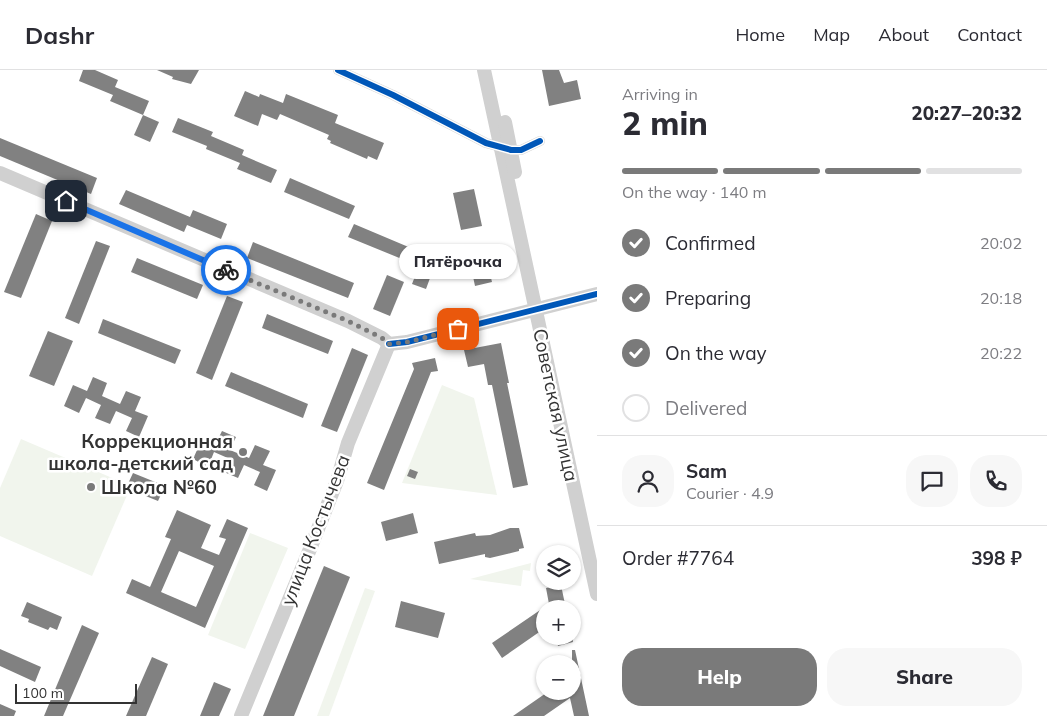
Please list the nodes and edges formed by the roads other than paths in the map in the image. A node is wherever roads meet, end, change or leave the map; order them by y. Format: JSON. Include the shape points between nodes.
{"nodes":[{"id":1,"x":338,"y":70,"type":"edge"},
{"id":2,"x":484,"y":70,"type":"edge"},
{"id":3,"x":494,"y":70,"type":"edge"},
{"id":4,"x":540,"y":141,"type":"dead end"},
{"id":5,"x":506,"y":148,"type":"junction"},
{"id":6,"x":0,"y":173,"type":"edge"},
{"id":7,"x":597,"y":294,"type":"edge"},
{"id":8,"x":539,"y":309,"type":"junction"},
{"id":9,"x":389,"y":344,"type":"junction"},
{"id":10,"x":597,"y":552,"type":"edge"},
{"id":11,"x":597,"y":594,"type":"edge"},
{"id":12,"x":241,"y":716,"type":"edge"}],
"edges":[{"from":1,"to":5,"type":"street","via":[[486,143]]},
{"from":2,"to":5,"type":"main road","name":"Советская улица"},
{"from":3,"to":5,"type":"main road","name":"Советская улица"},
{"from":4,"to":5,"type":"street","via":[[521,150]]},
{"from":5,"to":8,"type":"main road","name":"Советская улица"},
{"from":6,"to":9,"type":"main road","via":[[348,321]]},
{"from":7,"to":8,"type":"main road"},
{"from":8,"to":9,"type":"main road"},
{"from":8,"to":10,"type":"main road","name":"Советская улица"},
{"from":8,"to":11,"type":"main road","name":"Советская улица"},
{"from":9,"to":12,"type":"main road","name":"улица Костычева"}]}
